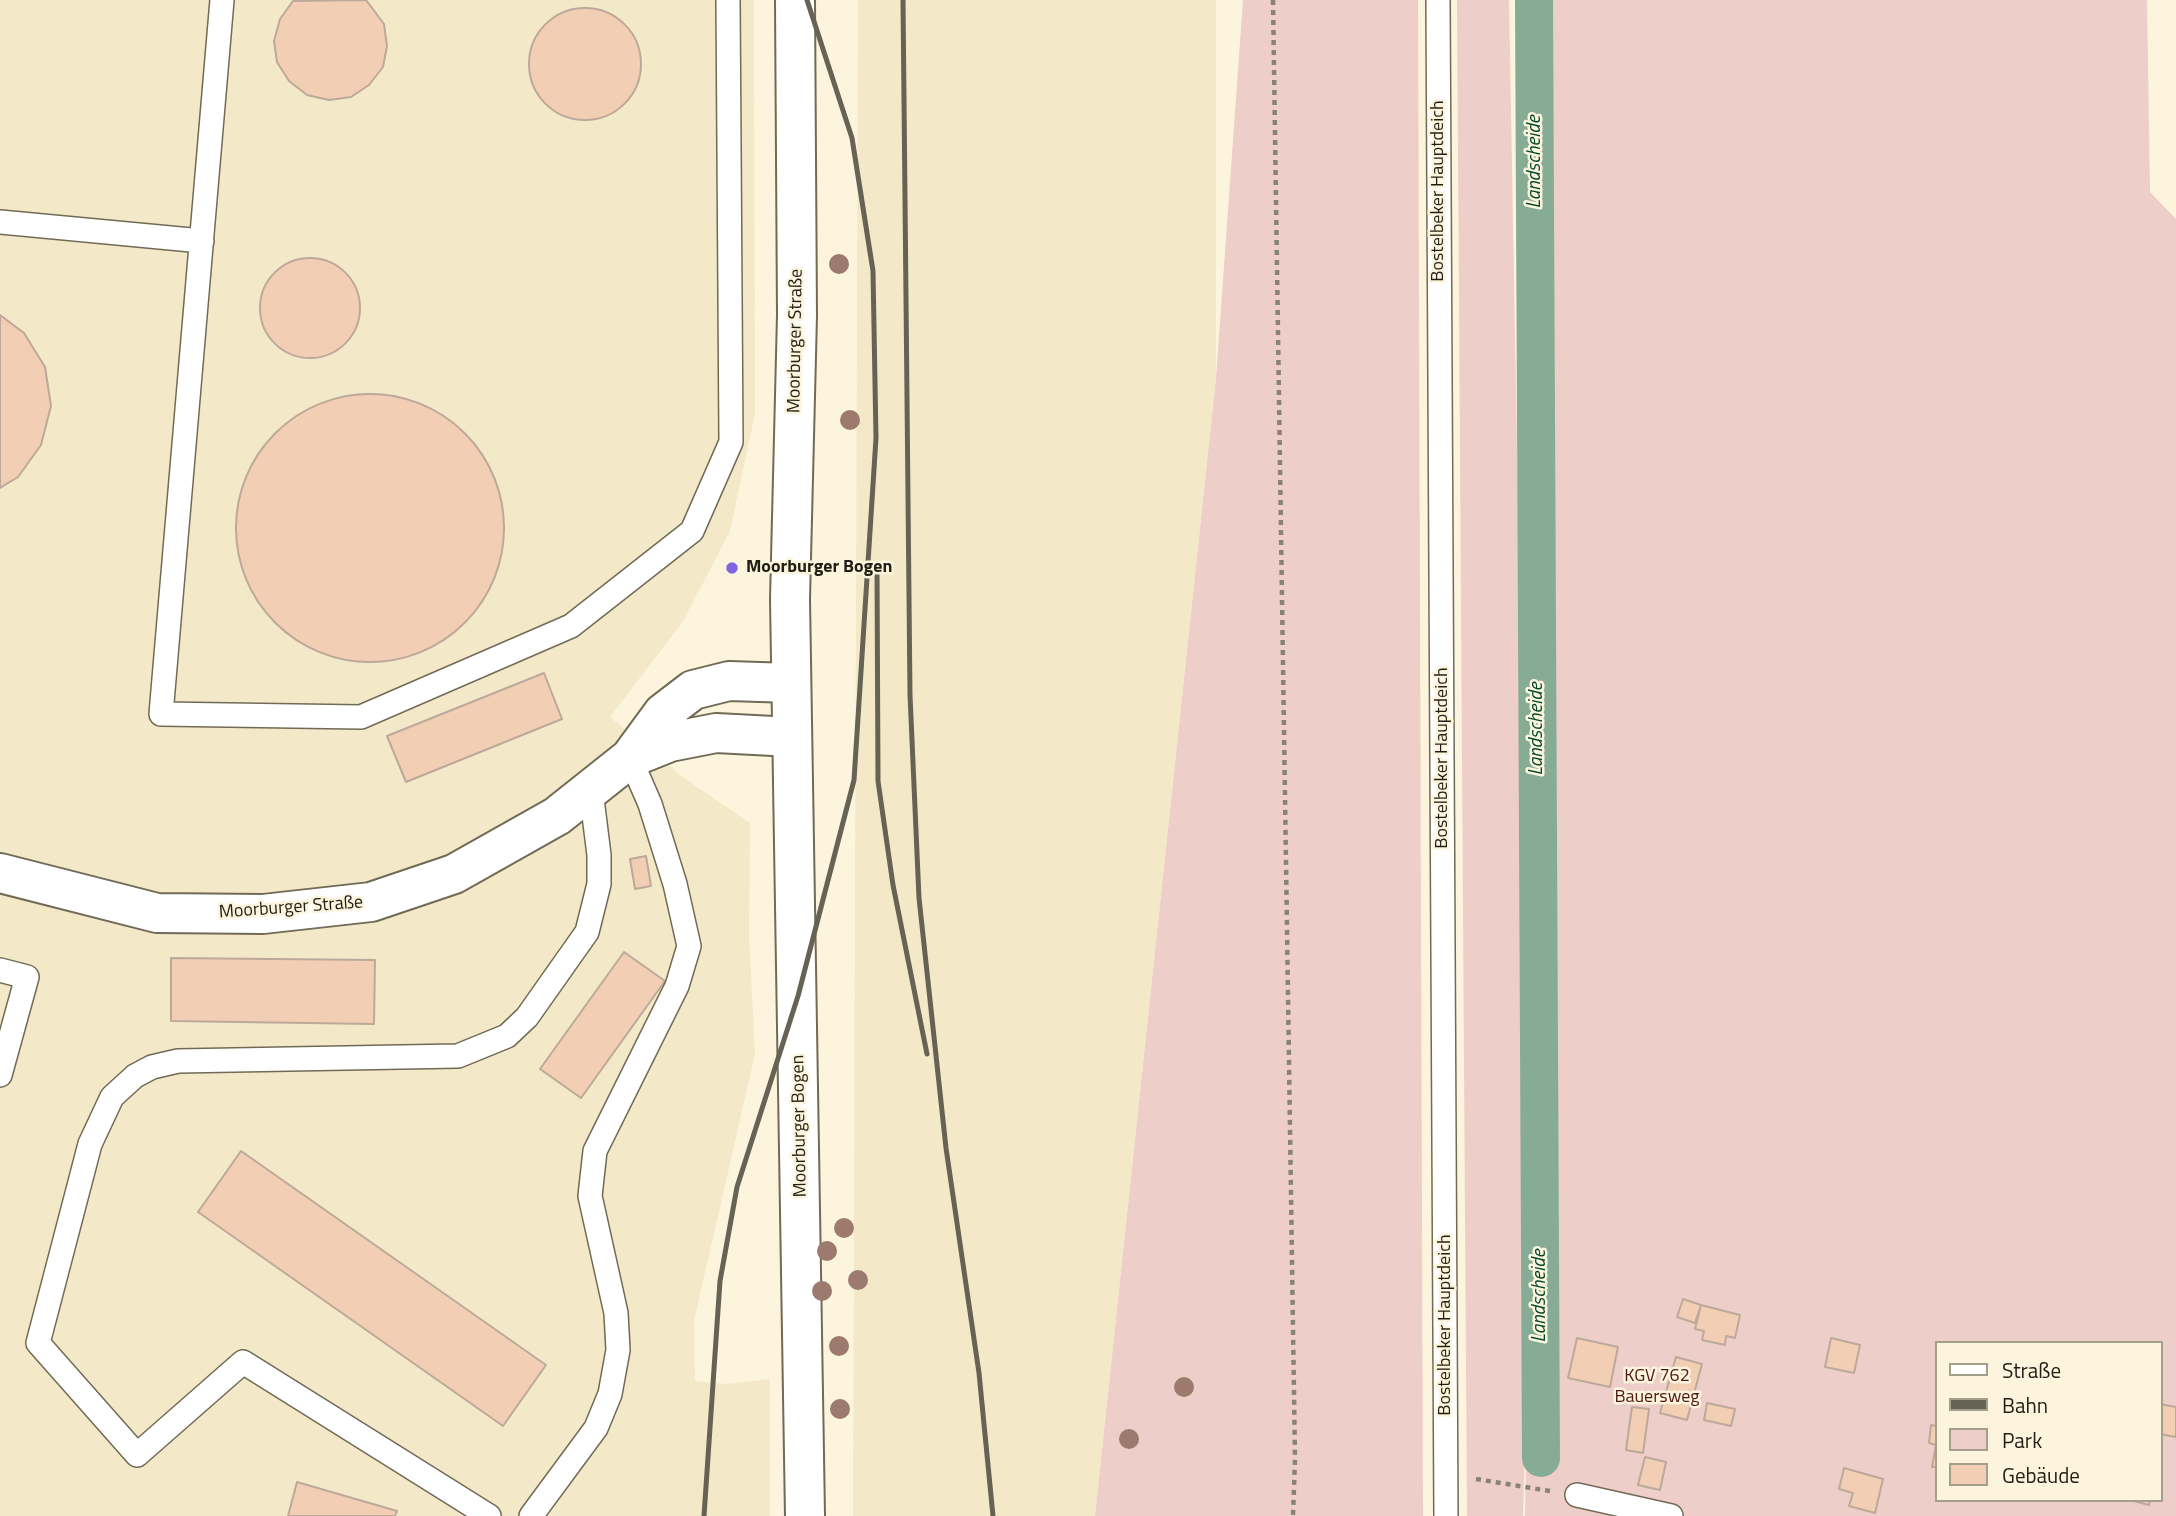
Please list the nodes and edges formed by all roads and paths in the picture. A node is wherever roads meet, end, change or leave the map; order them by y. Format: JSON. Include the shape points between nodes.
{"nodes":[{"id":1,"x":222,"y":0,"type":"edge"},
{"id":2,"x":728,"y":0,"type":"edge"},
{"id":3,"x":795,"y":0,"type":"edge"},
{"id":4,"x":1273,"y":0,"type":"edge"},
{"id":5,"x":1438,"y":0,"type":"edge"},
{"id":6,"x":0,"y":222,"type":"edge"},
{"id":7,"x":202,"y":241,"type":"junction"},
{"id":8,"x":791,"y":683,"type":"junction"},
{"id":9,"x":792,"y":737,"type":"junction"},
{"id":10,"x":630,"y":758,"type":"junction"},
{"id":11,"x":591,"y":791,"type":"junction"},
{"id":12,"x":0,"y":873,"type":"edge"},
{"id":13,"x":0,"y":970,"type":"edge"},
{"id":14,"x":0,"y":1075,"type":"edge"},
{"id":15,"x":1447,"y":1475,"type":"junction"},
{"id":16,"x":1577,"y":1496,"type":"joint"},
{"id":17,"x":489,"y":1516,"type":"edge"},
{"id":18,"x":531,"y":1516,"type":"edge"},
{"id":19,"x":805,"y":1516,"type":"edge"},
{"id":20,"x":1293,"y":1516,"type":"edge"},
{"id":21,"x":1446,"y":1516,"type":"edge"},
{"id":22,"x":1671,"y":1516,"type":"edge"}],
"edges":[{"from":1,"to":7,"type":"lane"},
{"from":2,"to":7,"type":"lane","via":[[731,442],[692,531],[571,626],[361,717],[161,714]]},
{"from":3,"to":8,"type":"main road","name":"Moorburger Straße","via":[[797,315]]},
{"from":4,"to":20,"type":"path"},
{"from":5,"to":15,"type":"lane","name":"Bostelbeker Hauptdeich"},
{"from":6,"to":7,"type":"lane"},
{"from":8,"to":9,"type":"main road","name":"Moorburger Straße"},
{"from":8,"to":10,"type":"main road","name":"Moorburger Straße","via":[[729,681],[693,690],[663,713]]},
{"from":9,"to":10,"type":"main road","name":"Moorburger Straße","via":[[716,733],[670,742]]},
{"from":9,"to":19,"type":"main road","name":"Moorburger Bogen"},
{"from":10,"to":11,"type":"main road","name":"Moorburger Straße"},
{"from":10,"to":18,"type":"lane","via":[[676,884],[689,946],[677,986],[595,1151],[590,1196],[617,1312],[618,1350],[610,1394],[596,1428]]},
{"from":11,"to":12,"type":"main road","name":"Moorburger Straße","via":[[482,860],[414,890],[371,902],[263,914],[157,913]]},
{"from":11,"to":17,"type":"lane","via":[[599,884],[587,932],[527,1017],[507,1036],[458,1056],[178,1061],[135,1076],[112,1097],[90,1144],[38,1343],[137,1455],[243,1362]]},
{"from":13,"to":14,"type":"lane","via":[[27,977]]},
{"from":15,"to":16,"type":"path"},
{"from":15,"to":21,"type":"lane","name":"Bostelbeker Hauptdeich"},
{"from":16,"to":22,"type":"lane"}]}
